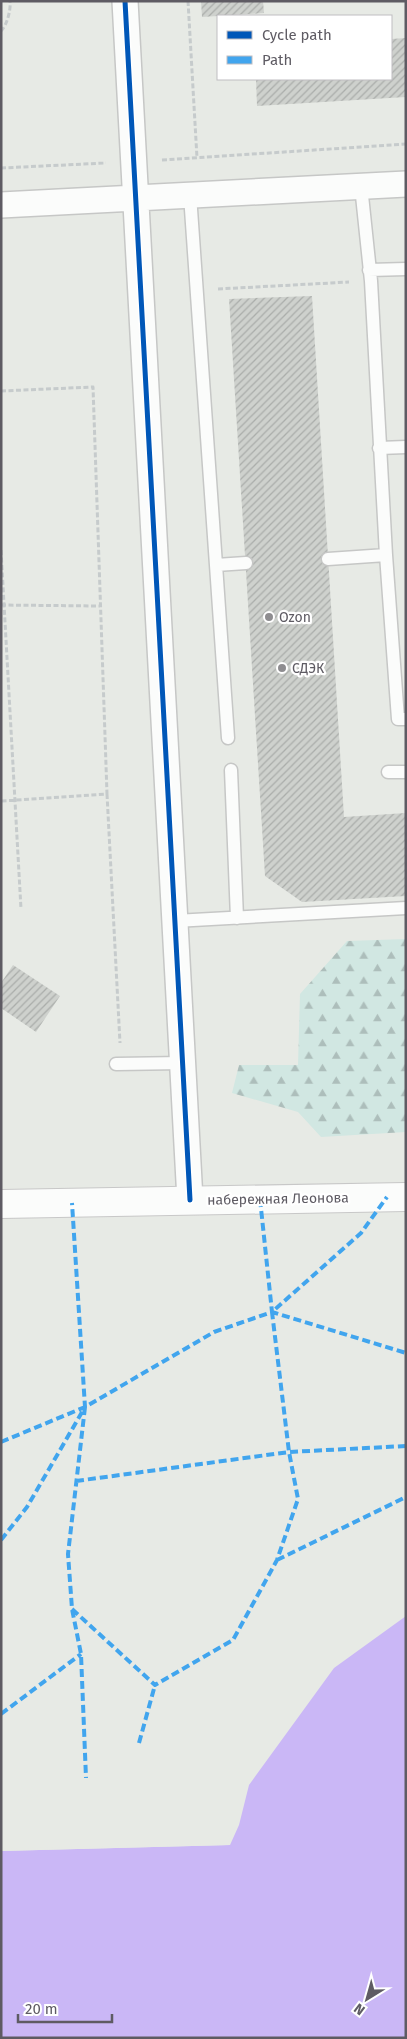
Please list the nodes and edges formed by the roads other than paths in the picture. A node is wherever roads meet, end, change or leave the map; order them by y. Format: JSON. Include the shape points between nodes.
{"nodes":[{"id":1,"x":125,"y":1,"type":"edge"},
{"id":2,"x":406,"y":184,"type":"edge"},
{"id":3,"x":362,"y":186,"type":"junction"},
{"id":4,"x":190,"y":195,"type":"junction"},
{"id":5,"x":136,"y":197,"type":"junction"},
{"id":6,"x":1,"y":205,"type":"edge"},
{"id":7,"x":406,"y":269,"type":"edge"},
{"id":8,"x":370,"y":276,"type":"junction"},
{"id":9,"x":406,"y":446,"type":"edge"},
{"id":10,"x":379,"y":448,"type":"junction"},
{"id":11,"x":386,"y":555,"type":"junction"},
{"id":12,"x":328,"y":558,"type":"dead end"},
{"id":13,"x":246,"y":563,"type":"dead end"},
{"id":14,"x":216,"y":564,"type":"junction"},
{"id":15,"x":406,"y":719,"type":"edge"},
{"id":16,"x":228,"y":738,"type":"dead end"},
{"id":17,"x":231,"y":770,"type":"dead end"},
{"id":18,"x":388,"y":772,"type":"dead end"},
{"id":19,"x":406,"y":772,"type":"edge"},
{"id":20,"x":406,"y":908,"type":"edge"},
{"id":21,"x":237,"y":918,"type":"junction"},
{"id":22,"x":175,"y":922,"type":"junction"},
{"id":23,"x":183,"y":1063,"type":"junction"},
{"id":24,"x":119,"y":1064,"type":"road end"},
{"id":25,"x":406,"y":1196,"type":"edge"},
{"id":26,"x":190,"y":1200,"type":"junction"},
{"id":27,"x":1,"y":1204,"type":"edge"}],
"edges":[{"from":1,"to":5,"type":"street"},
{"from":2,"to":3,"type":"street"},
{"from":3,"to":4,"type":"street"},
{"from":3,"to":8,"type":"lane"},
{"from":4,"to":5,"type":"street"},
{"from":4,"to":14,"type":"lane"},
{"from":5,"to":6,"type":"street"},
{"from":5,"to":22,"type":"street"},
{"from":7,"to":8,"type":"lane"},
{"from":8,"to":10,"type":"lane"},
{"from":9,"to":10,"type":"lane"},
{"from":10,"to":11,"type":"lane"},
{"from":11,"to":12,"type":"lane"},
{"from":11,"to":15,"type":"lane","via":[[398,719]]},
{"from":13,"to":14,"type":"lane"},
{"from":14,"to":16,"type":"lane"},
{"from":17,"to":21,"type":"lane"},
{"from":18,"to":19,"type":"lane"},
{"from":20,"to":21,"type":"lane"},
{"from":21,"to":22,"type":"lane"},
{"from":22,"to":23,"type":"street"},
{"from":23,"to":24,"type":"lane"},
{"from":23,"to":26,"type":"street"},
{"from":25,"to":26,"type":"main road","name":"набережная Леонова"},
{"from":26,"to":27,"type":"main road","name":"набережная Леонова"}]}
